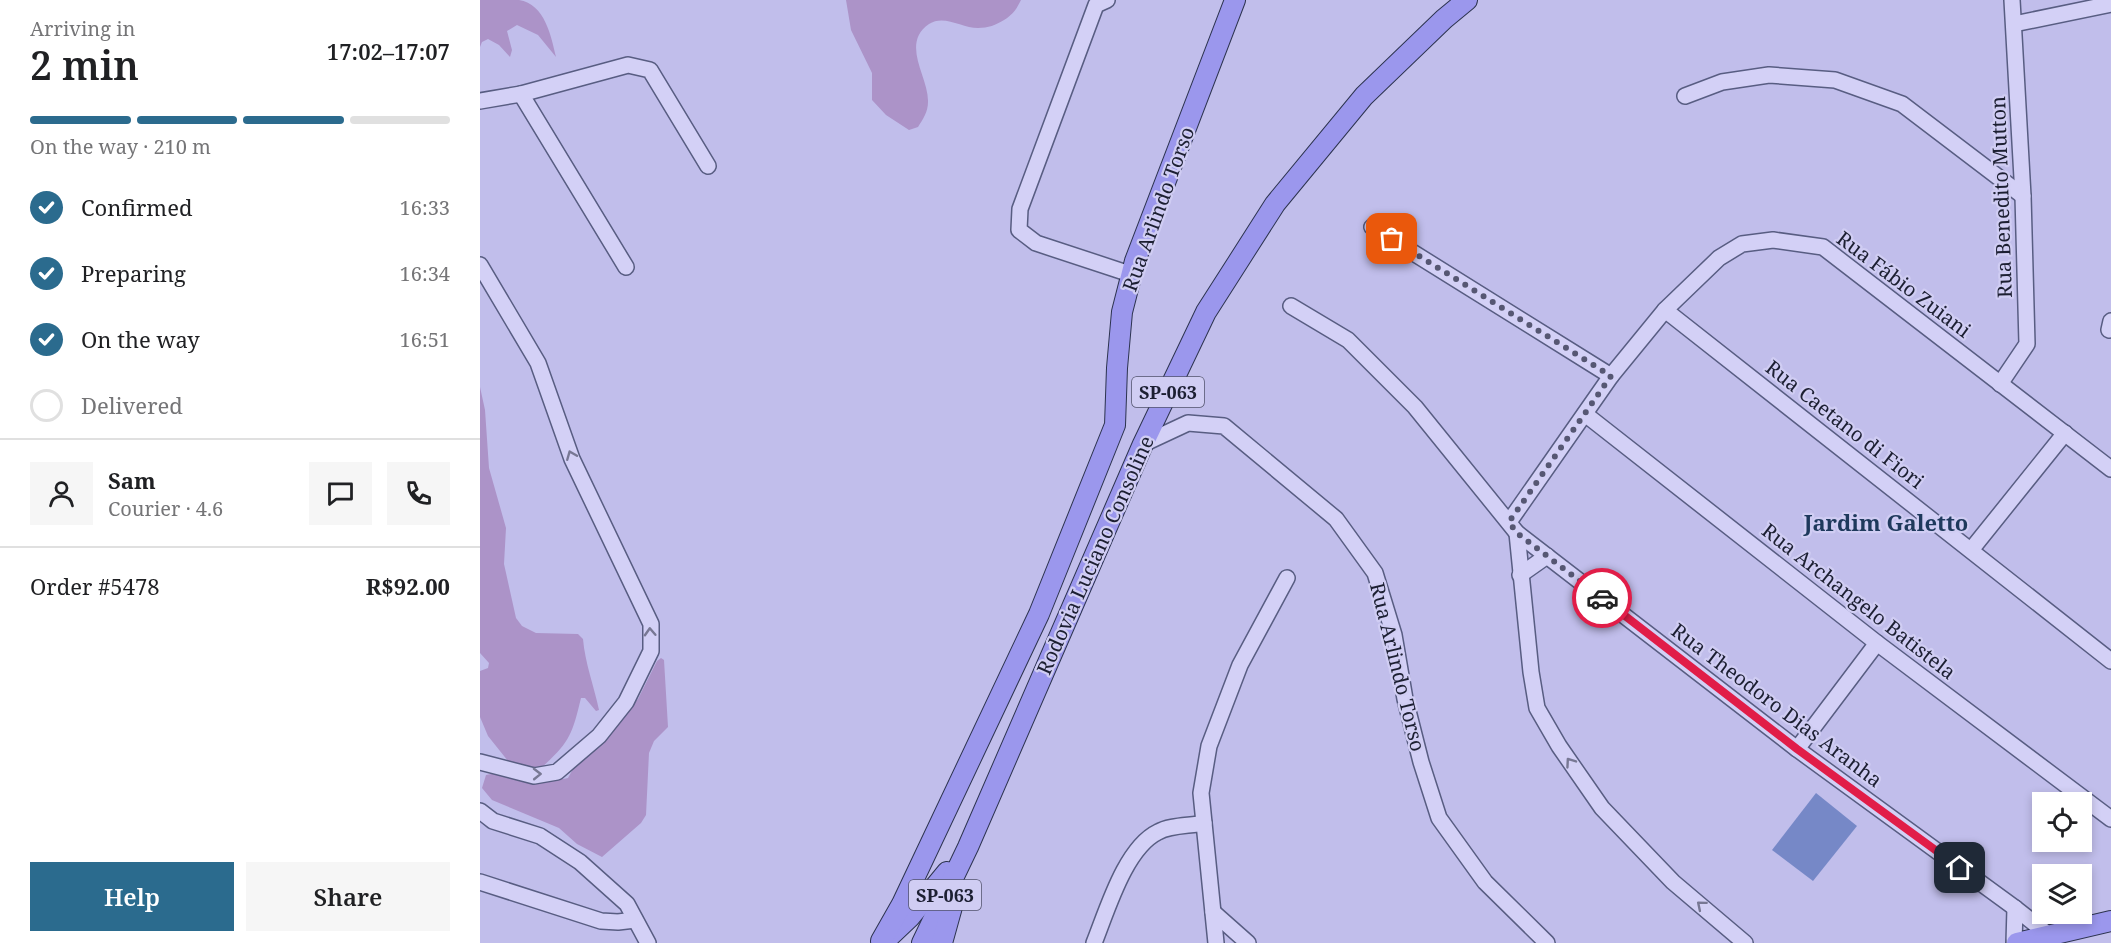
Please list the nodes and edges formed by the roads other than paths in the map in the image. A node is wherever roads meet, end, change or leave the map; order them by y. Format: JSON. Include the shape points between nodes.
{"nodes":[{"id":1,"x":1107,"y":0,"type":"edge"},
{"id":2,"x":1235,"y":0,"type":"edge"},
{"id":3,"x":1467,"y":0,"type":"edge"},
{"id":4,"x":2012,"y":0,"type":"edge"},
{"id":5,"x":2111,"y":4,"type":"edge"},
{"id":6,"x":2014,"y":24,"type":"junction"},
{"id":7,"x":521,"y":94,"type":"junction"},
{"id":8,"x":1685,"y":96,"type":"dead end"},
{"id":9,"x":480,"y":101,"type":"edge"},
{"id":10,"x":708,"y":166,"type":"dead end"},
{"id":11,"x":2023,"y":196,"type":"junction"},
{"id":12,"x":1372,"y":227,"type":"dead end"},
{"id":13,"x":480,"y":265,"type":"edge"},
{"id":14,"x":626,"y":267,"type":"dead end"},
{"id":15,"x":1133,"y":275,"type":"junction"},
{"id":16,"x":1291,"y":306,"type":"dead end"},
{"id":17,"x":1665,"y":310,"type":"junction"},
{"id":18,"x":1611,"y":376,"type":"junction"},
{"id":19,"x":2000,"y":384,"type":"junction"},
{"id":20,"x":1585,"y":414,"type":"junction"},
{"id":21,"x":2065,"y":433,"type":"junction"},
{"id":22,"x":1143,"y":444,"type":"junction"},
{"id":23,"x":2111,"y":469,"type":"edge"},
{"id":24,"x":1513,"y":528,"type":"junction"},
{"id":25,"x":1971,"y":550,"type":"junction"},
{"id":26,"x":1547,"y":556,"type":"junction"},
{"id":27,"x":1520,"y":575,"type":"junction"},
{"id":28,"x":1287,"y":578,"type":"dead end"},
{"id":29,"x":1876,"y":643,"type":"junction"},
{"id":30,"x":2111,"y":661,"type":"edge"},
{"id":31,"x":1797,"y":749,"type":"junction"},
{"id":32,"x":480,"y":762,"type":"edge"},
{"id":33,"x":480,"y":811,"type":"edge"},
{"id":34,"x":2111,"y":819,"type":"edge"},
{"id":35,"x":1204,"y":823,"type":"junction"},
{"id":36,"x":968,"y":847,"type":"junction"},
{"id":37,"x":480,"y":882,"type":"edge"},
{"id":38,"x":2015,"y":908,"type":"junction"},
{"id":39,"x":1213,"y":912,"type":"junction"},
{"id":40,"x":635,"y":920,"type":"junction"},
{"id":41,"x":2111,"y":921,"type":"edge"},
{"id":42,"x":2049,"y":936,"type":"junction"},
{"id":43,"x":880,"y":942,"type":"edge"},
{"id":44,"x":648,"y":943,"type":"edge"},
{"id":45,"x":922,"y":943,"type":"edge"},
{"id":46,"x":942,"y":943,"type":"edge"},
{"id":47,"x":1094,"y":943,"type":"edge"},
{"id":48,"x":1216,"y":943,"type":"edge"},
{"id":49,"x":1248,"y":943,"type":"edge"},
{"id":50,"x":1547,"y":943,"type":"edge"},
{"id":51,"x":1745,"y":943,"type":"edge"},
{"id":52,"x":2016,"y":943,"type":"edge"}],
"edges":[{"from":1,"to":15,"type":"street","via":[[1096,5],[1020,209],[1019,231],[1036,243]]},
{"from":2,"to":15,"type":"main road","name":"Rua Arlindo Torso"},
{"from":3,"to":22,"type":"main road","name":"Rodovia Luciano Consoline","number":"SP-063","via":[[1365,96],[1275,204],[1206,312]]},
{"from":4,"to":6,"type":"street","name":"Rua Benedito Mutton"},
{"from":5,"to":6,"type":"street"},
{"from":6,"to":11,"type":"street","name":"Rua Benedito Mutton"},
{"from":7,"to":9,"type":"street"},
{"from":7,"to":10,"type":"street","via":[[628,65],[650,70]]},
{"from":7,"to":14,"type":"street"},
{"from":8,"to":11,"type":"street","via":[[1722,82],[1769,75],[1835,80],[1902,104]]},
{"from":11,"to":19,"type":"street","name":"Rua Benedito Mutton","via":[[2027,344]]},
{"from":12,"to":18,"type":"street"},
{"from":32,"to":13,"type":"street","one_way":true,"via":[[534,776],[557,772],[599,736],[626,702],[651,651],[651,624],[572,459],[538,363]]},
{"from":15,"to":43,"type":"main road","name":"Rua Arlindo Torso","via":[[1122,312],[1115,425],[1039,615],[902,904]]},
{"from":16,"to":24,"type":"street","name":"Rua Theodoro Dias Aranha","via":[[1357,348],[1415,407]]},
{"from":17,"to":18,"type":"street","name":"Rua Fábio Zuiani"},
{"from":17,"to":19,"type":"street","name":"Rua Fábio Zuiani","via":[[1719,258],[1742,244],[1773,240],[1823,247]]},
{"from":17,"to":25,"type":"street","name":"Rua Caetano di Fiori"},
{"from":18,"to":20,"type":"street","name":"Rua Fábio Zuiani"},
{"from":19,"to":21,"type":"street","name":"Rua Fábio Zuiani"},
{"from":20,"to":24,"type":"street","name":"Rua Fábio Zuiani"},
{"from":20,"to":29,"type":"street","name":"Rua Archangelo Batistela"},
{"from":21,"to":23,"type":"street","name":"Rua Fábio Zuiani"},
{"from":21,"to":25,"type":"street"},
{"from":22,"to":36,"type":"main road","name":"Rodovia Luciano Consoline","number":"SP-063"},
{"from":22,"to":50,"type":"street","name":"Rua Arlindo Torso","via":[[1188,423],[1224,426],[1336,519],[1375,573],[1394,635],[1421,762],[1439,818],[1485,882]]},
{"from":24,"to":26,"type":"street","name":"Rua Theodoro Dias Aranha"},
{"from":24,"to":27,"type":"street"},
{"from":25,"to":30,"type":"street","name":"Rua Caetano di Fiori"},
{"from":26,"to":27,"type":"street"},
{"from":26,"to":31,"type":"street","name":"Rua Theodoro Dias Aranha"},
{"from":51,"to":27,"type":"street","one_way":true,"via":[[1673,882],[1602,808],[1559,746],[1537,708]]},
{"from":28,"to":35,"type":"street","via":[[1240,665],[1209,746],[1201,793]]},
{"from":29,"to":31,"type":"street"},
{"from":29,"to":34,"type":"street","name":"Rua Archangelo Batistela"},
{"from":31,"to":38,"type":"street","name":"Rua Theodoro Dias Aranha"},
{"from":33,"to":40,"type":"street","via":[[493,821],[540,836],[580,862],[627,904]]},
{"from":35,"to":39,"type":"street"},
{"from":35,"to":47,"type":"street","via":[[1159,831],[1143,842],[1128,863]]},
{"from":36,"to":43,"type":"main road","via":[[910,917]]},
{"from":36,"to":45,"type":"main road","name":"Rodovia Luciano Consoline","number":"SP-063"},
{"from":36,"to":46,"type":"main road"},
{"from":37,"to":40,"type":"street","via":[[601,921]]},
{"from":38,"to":42,"type":"street","name":"Rua Theodoro Dias Aranha"},
{"from":38,"to":52,"type":"street"},
{"from":39,"to":48,"type":"street"},
{"from":39,"to":49,"type":"street"},
{"from":40,"to":44,"type":"street"},
{"from":41,"to":42,"type":"main road"},
{"from":42,"to":52,"type":"main road"}]}
